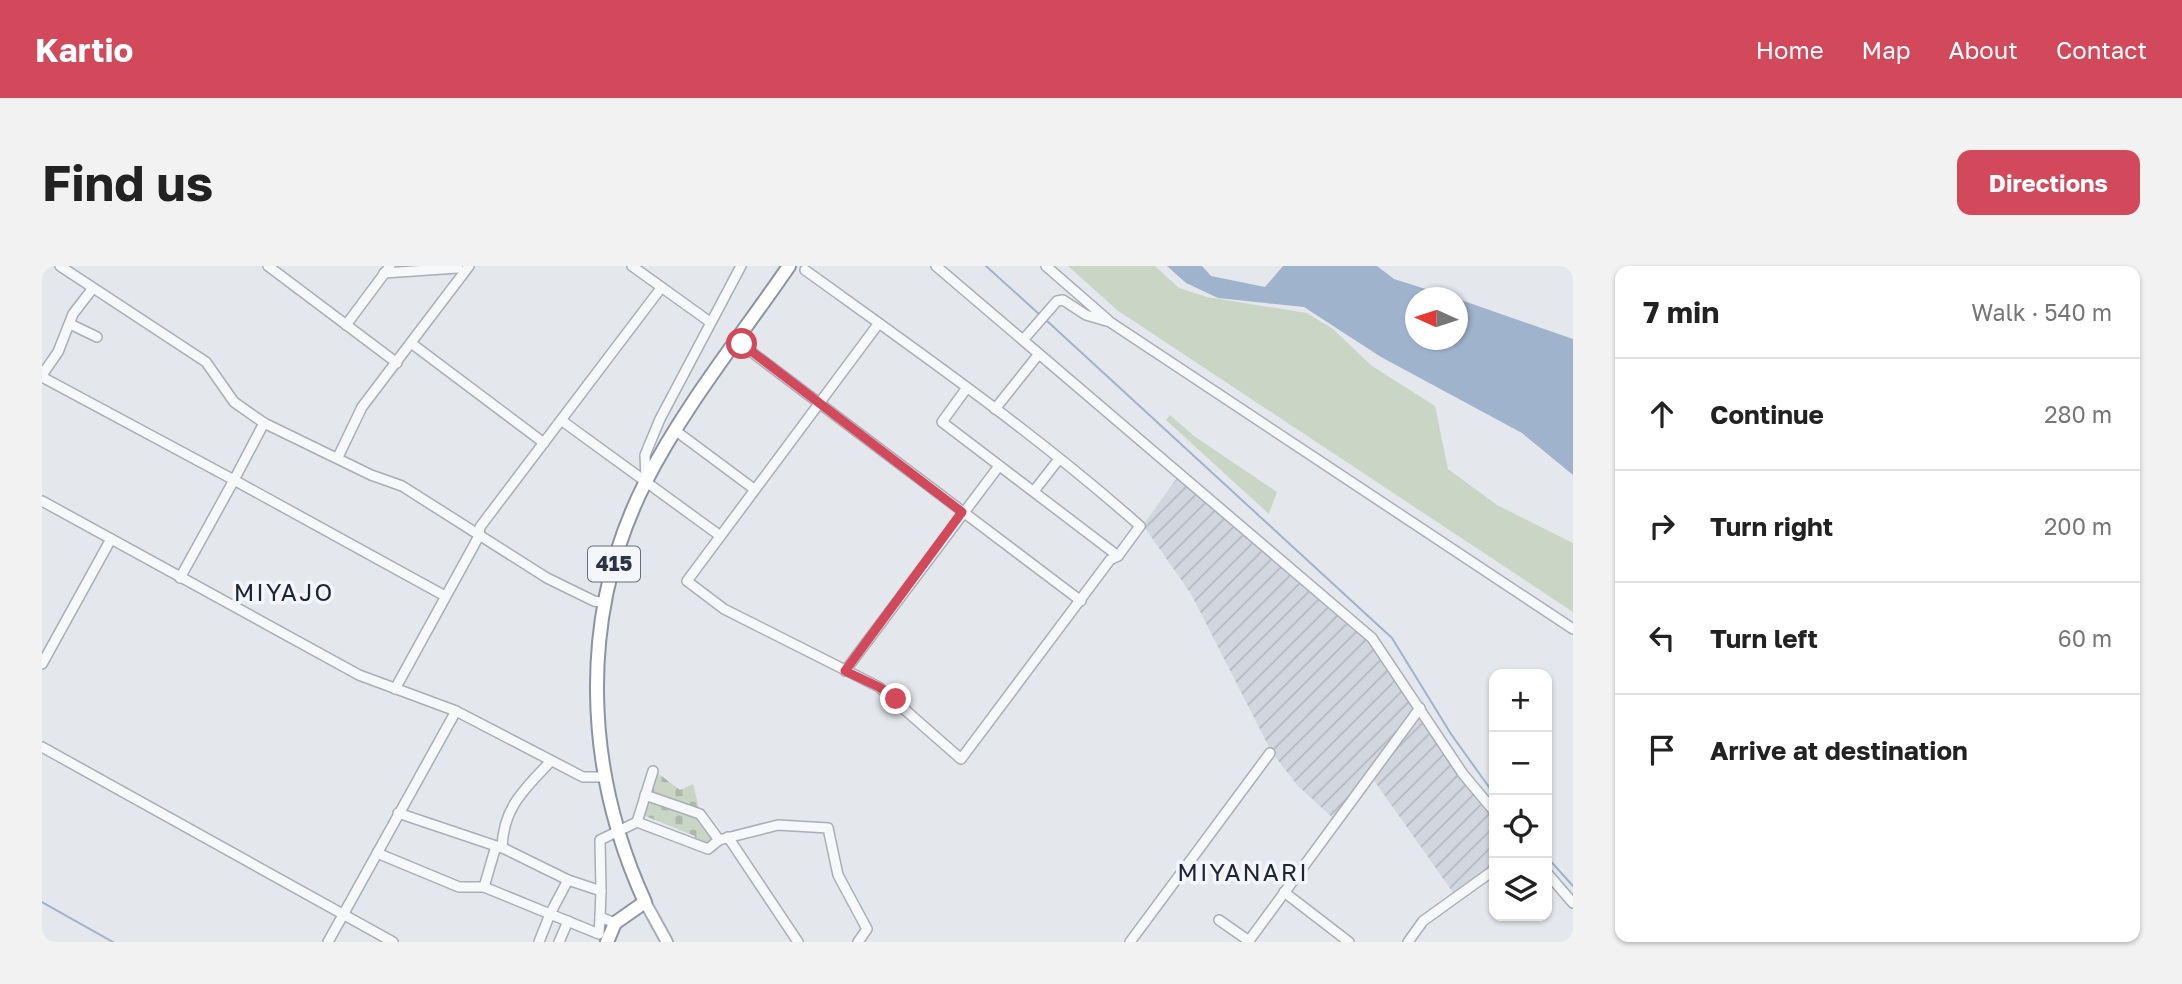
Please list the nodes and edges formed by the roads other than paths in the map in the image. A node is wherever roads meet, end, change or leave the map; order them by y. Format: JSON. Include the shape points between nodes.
{"nodes":[{"id":1,"x":60,"y":266,"type":"edge"},
{"id":2,"x":268,"y":266,"type":"edge"},
{"id":3,"x":741,"y":266,"type":"edge"},
{"id":4,"x":789,"y":266,"type":"edge"},
{"id":5,"x":936,"y":266,"type":"edge"},
{"id":6,"x":1046,"y":266,"type":"edge"},
{"id":7,"x":635,"y":267,"type":"edge"},
{"id":8,"x":462,"y":268,"type":"edge"},
{"id":9,"x":387,"y":270,"type":"edge"},
{"id":10,"x":805,"y":270,"type":"dead end"},
{"id":11,"x":93,"y":288,"type":"junction"},
{"id":12,"x":661,"y":288,"type":"junction"},
{"id":13,"x":710,"y":322,"type":"junction"},
{"id":14,"x":1110,"y":322,"type":"junction"},
{"id":15,"x":879,"y":323,"type":"junction"},
{"id":16,"x":70,"y":324,"type":"junction"},
{"id":17,"x":346,"y":325,"type":"junction"},
{"id":18,"x":97,"y":337,"type":"dead end"},
{"id":19,"x":1023,"y":340,"type":"junction"},
{"id":20,"x":737,"y":341,"type":"junction"},
{"id":21,"x":411,"y":343,"type":"junction"},
{"id":22,"x":1038,"y":355,"type":"junction"},
{"id":23,"x":397,"y":363,"type":"junction"},
{"id":24,"x":42,"y":376,"type":"edge"},
{"id":25,"x":966,"y":389,"type":"junction"},
{"id":26,"x":821,"y":403,"type":"junction"},
{"id":27,"x":995,"y":409,"type":"junction"},
{"id":28,"x":561,"y":420,"type":"junction"},
{"id":29,"x":264,"y":423,"type":"junction"},
{"id":30,"x":677,"y":431,"type":"junction"},
{"id":31,"x":544,"y":443,"type":"junction"},
{"id":32,"x":338,"y":457,"type":"junction"},
{"id":33,"x":1059,"y":458,"type":"junction"},
{"id":34,"x":999,"y":466,"type":"junction"},
{"id":35,"x":234,"y":480,"type":"junction"},
{"id":36,"x":646,"y":481,"type":"junction"},
{"id":37,"x":754,"y":489,"type":"junction"},
{"id":38,"x":1034,"y":491,"type":"junction"},
{"id":39,"x":42,"y":501,"type":"edge"},
{"id":40,"x":962,"y":512,"type":"junction"},
{"id":41,"x":719,"y":535,"type":"junction"},
{"id":42,"x":479,"y":536,"type":"junction"},
{"id":43,"x":111,"y":539,"type":"junction"},
{"id":44,"x":1118,"y":556,"type":"junction"},
{"id":45,"x":180,"y":578,"type":"junction"},
{"id":46,"x":445,"y":596,"type":"junction"},
{"id":47,"x":1081,"y":601,"type":"junction"},
{"id":48,"x":605,"y":603,"type":"junction"},
{"id":49,"x":1573,"y":629,"type":"edge"},
{"id":50,"x":42,"y":664,"type":"edge"},
{"id":51,"x":845,"y":671,"type":"junction"},
{"id":52,"x":395,"y":689,"type":"junction"},
{"id":53,"x":1420,"y":708,"type":"junction"},
{"id":54,"x":456,"y":711,"type":"junction"},
{"id":55,"x":42,"y":747,"type":"edge"},
{"id":56,"x":1270,"y":753,"type":"dead end"},
{"id":57,"x":551,"y":761,"type":"junction"},
{"id":58,"x":653,"y":771,"type":"dead end"},
{"id":59,"x":603,"y":777,"type":"junction"},
{"id":60,"x":645,"y":795,"type":"junction"},
{"id":61,"x":1489,"y":805,"type":"edge"},
{"id":62,"x":398,"y":813,"type":"junction"},
{"id":63,"x":637,"y":822,"type":"junction"},
{"id":64,"x":616,"y":832,"type":"junction"},
{"id":65,"x":723,"y":839,"type":"junction"},
{"id":66,"x":499,"y":847,"type":"junction"},
{"id":67,"x":377,"y":853,"type":"junction"},
{"id":68,"x":1489,"y":874,"type":"edge"},
{"id":69,"x":1552,"y":879,"type":"edge"},
{"id":70,"x":568,"y":880,"type":"junction"},
{"id":71,"x":484,"y":887,"type":"junction"},
{"id":72,"x":601,"y":891,"type":"junction"},
{"id":73,"x":1284,"y":892,"type":"junction"},
{"id":74,"x":645,"y":902,"type":"junction"},
{"id":75,"x":1573,"y":903,"type":"edge"},
{"id":76,"x":550,"y":914,"type":"junction"},
{"id":77,"x":344,"y":915,"type":"junction"},
{"id":78,"x":600,"y":917,"type":"junction"},
{"id":79,"x":1219,"y":920,"type":"dead end"},
{"id":80,"x":568,"y":921,"type":"junction"},
{"id":81,"x":615,"y":923,"type":"junction"},
{"id":82,"x":601,"y":939,"type":"edge"},
{"id":83,"x":1251,"y":941,"type":"edge"},
{"id":84,"x":328,"y":942,"type":"edge"},
{"id":85,"x":393,"y":942,"type":"edge"},
{"id":86,"x":539,"y":942,"type":"edge"},
{"id":87,"x":559,"y":942,"type":"edge"},
{"id":88,"x":667,"y":942,"type":"edge"},
{"id":89,"x":799,"y":942,"type":"edge"},
{"id":90,"x":859,"y":942,"type":"edge"},
{"id":91,"x":1130,"y":942,"type":"edge"},
{"id":92,"x":1349,"y":942,"type":"edge"},
{"id":93,"x":1408,"y":942,"type":"edge"}],
"edges":[{"from":1,"to":11,"type":"street"},
{"from":2,"to":17,"type":"street"},
{"from":3,"to":13,"type":"street"},
{"from":4,"to":20,"type":"highway","number":"415"},
{"from":5,"to":19,"type":"street"},
{"from":6,"to":14,"type":"street"},
{"from":7,"to":12,"type":"street"},
{"from":8,"to":9,"type":"street"},
{"from":8,"to":21,"type":"street"},
{"from":9,"to":17,"type":"street"},
{"from":10,"to":15,"type":"street"},
{"from":11,"to":16,"type":"street"},
{"from":11,"to":29,"type":"street","via":[[205,362],[234,402]]},
{"from":12,"to":13,"type":"street"},
{"from":12,"to":28,"type":"street"},
{"from":13,"to":36,"type":"street","via":[[645,455]]},
{"from":14,"to":19,"type":"street","via":[[1086,315],[1063,300],[1046,312]]},
{"from":14,"to":49,"type":"street"},
{"from":15,"to":25,"type":"street"},
{"from":15,"to":26,"type":"street"},
{"from":16,"to":18,"type":"street"},
{"from":16,"to":24,"type":"street"},
{"from":17,"to":23,"type":"street"},
{"from":19,"to":22,"type":"street"},
{"from":20,"to":26,"type":"street"},
{"from":20,"to":30,"type":"highway","number":"415"},
{"from":21,"to":23,"type":"street"},
{"from":21,"to":31,"type":"street"},
{"from":22,"to":27,"type":"street"},
{"from":22,"to":53,"type":"street","via":[[1350,618],[1386,656]]},
{"from":23,"to":32,"type":"street","via":[[362,407]]},
{"from":24,"to":35,"type":"street"},
{"from":25,"to":27,"type":"street"},
{"from":25,"to":34,"type":"street","via":[[942,422]]},
{"from":26,"to":37,"type":"street"},
{"from":26,"to":40,"type":"street"},
{"from":27,"to":33,"type":"street"},
{"from":28,"to":31,"type":"street"},
{"from":28,"to":36,"type":"street"},
{"from":29,"to":32,"type":"street"},
{"from":29,"to":35,"type":"street"},
{"from":30,"to":36,"type":"highway","number":"415"},
{"from":30,"to":37,"type":"street"},
{"from":31,"to":42,"type":"street","via":[[480,527]]},
{"from":32,"to":42,"type":"street","via":[[402,486]]},
{"from":33,"to":38,"type":"street"},
{"from":33,"to":44,"type":"street","via":[[1140,526]]},
{"from":34,"to":38,"type":"street"},
{"from":34,"to":40,"type":"street"},
{"from":35,"to":45,"type":"street"},
{"from":35,"to":46,"type":"street"},
{"from":36,"to":41,"type":"street"},
{"from":36,"to":48,"type":"highway","number":"415","via":[[618,552]]},
{"from":37,"to":41,"type":"street"},
{"from":38,"to":44,"type":"street"},
{"from":39,"to":43,"type":"street"},
{"from":40,"to":47,"type":"street"},
{"from":40,"to":51,"type":"street"},
{"from":41,"to":51,"type":"street","via":[[687,581],[724,609]]},
{"from":42,"to":46,"type":"street"},
{"from":42,"to":48,"type":"street","via":[[547,578]]},
{"from":43,"to":45,"type":"street"},
{"from":43,"to":50,"type":"street"},
{"from":44,"to":47,"type":"street","via":[[1110,560]]},
{"from":45,"to":52,"type":"street","via":[[359,675]]},
{"from":46,"to":52,"type":"street"},
{"from":47,"to":51,"type":"street","via":[[961,759],[888,693]]},
{"from":48,"to":59,"type":"highway","number":"415","via":[[597,652],[596,702]]},
{"from":52,"to":54,"type":"street"},
{"from":53,"to":61,"type":"street"},
{"from":53,"to":73,"type":"street"},
{"from":54,"to":57,"type":"street"},
{"from":54,"to":62,"type":"street"},
{"from":55,"to":77,"type":"street"},
{"from":56,"to":91,"type":"street"},
{"from":57,"to":59,"type":"street","via":[[583,777]]},
{"from":57,"to":66,"type":"street","via":[[506,817]]},
{"from":58,"to":60,"type":"street"},
{"from":59,"to":64,"type":"highway","number":"415"},
{"from":60,"to":63,"type":"street"},
{"from":60,"to":65,"type":"street","via":[[700,814]]},
{"from":62,"to":66,"type":"street"},
{"from":62,"to":67,"type":"street"},
{"from":63,"to":64,"type":"street"},
{"from":63,"to":65,"type":"street","via":[[708,849]]},
{"from":64,"to":72,"type":"street","via":[[600,840]]},
{"from":64,"to":74,"type":"highway","number":"415"},
{"from":65,"to":89,"type":"street"},
{"from":65,"to":90,"type":"street","via":[[778,825],[828,828],[838,875],[867,929]]},
{"from":66,"to":70,"type":"street"},
{"from":66,"to":71,"type":"street"},
{"from":67,"to":71,"type":"street","via":[[459,887]]},
{"from":67,"to":77,"type":"street"},
{"from":68,"to":93,"type":"street","via":[[1423,921]]},
{"from":69,"to":75,"type":"street"},
{"from":70,"to":72,"type":"street"},
{"from":70,"to":76,"type":"street"},
{"from":71,"to":76,"type":"street"},
{"from":72,"to":78,"type":"street"},
{"from":73,"to":83,"type":"street"},
{"from":73,"to":92,"type":"street"},
{"from":74,"to":81,"type":"highway"},
{"from":74,"to":88,"type":"main road"},
{"from":76,"to":80,"type":"street"},
{"from":76,"to":86,"type":"street"},
{"from":77,"to":84,"type":"street"},
{"from":77,"to":85,"type":"street"},
{"from":78,"to":81,"type":"street"},
{"from":78,"to":82,"type":"street"},
{"from":79,"to":83,"type":"street"},
{"from":80,"to":82,"type":"street"},
{"from":80,"to":87,"type":"street"},
{"from":81,"to":82,"type":"highway"}]}
